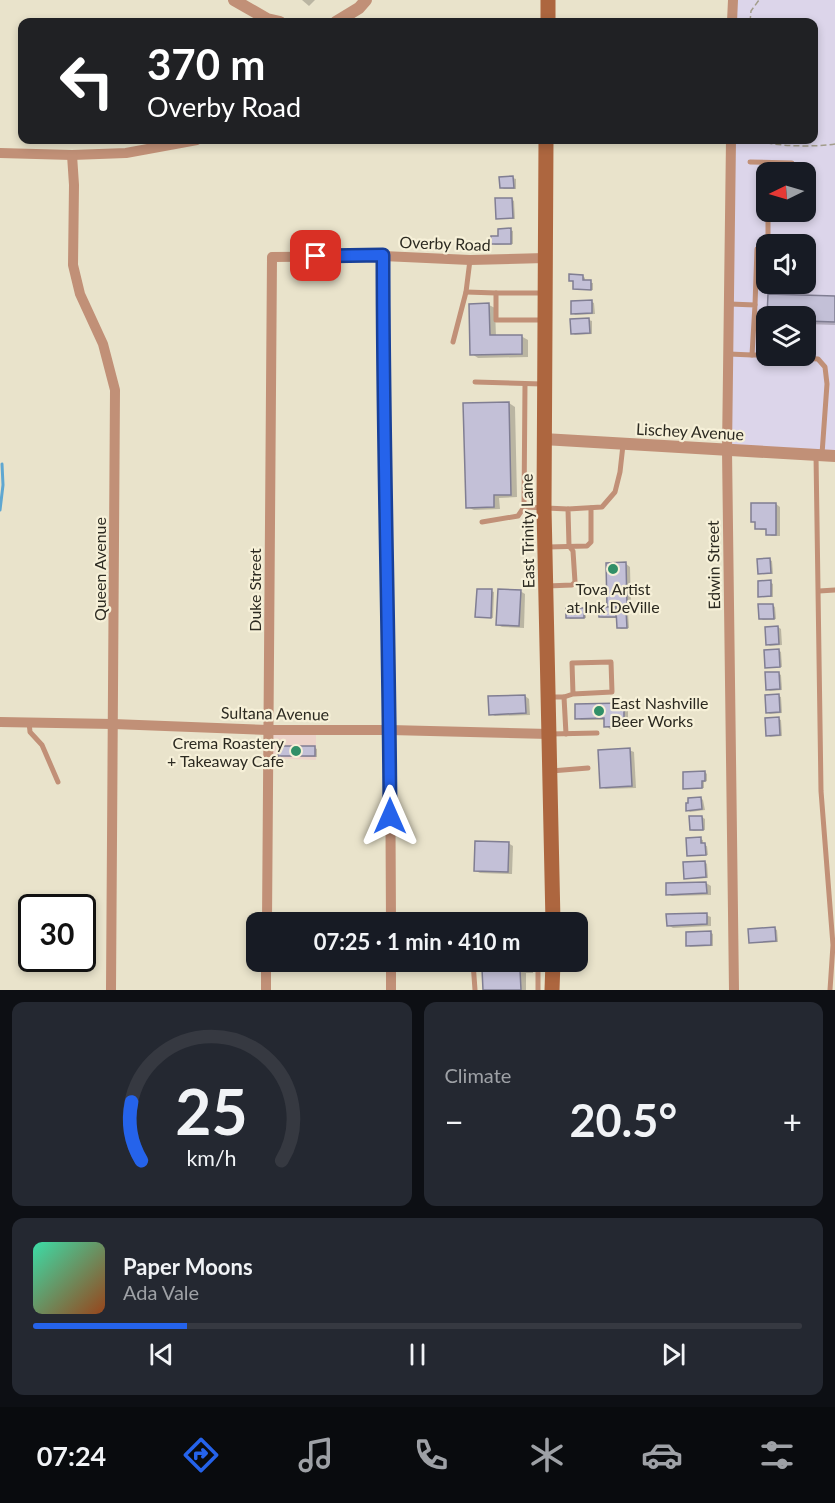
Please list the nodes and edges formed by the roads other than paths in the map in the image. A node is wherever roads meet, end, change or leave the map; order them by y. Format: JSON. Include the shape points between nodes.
{"nodes":[{"id":1,"x":234,"y":0,"type":"edge"},
{"id":2,"x":366,"y":0,"type":"edge"},
{"id":3,"x":548,"y":0,"type":"edge"},
{"id":4,"x":733,"y":0,"type":"edge"},
{"id":5,"x":265,"y":18,"type":"edge"},
{"id":6,"x":342,"y":18,"type":"edge"},
{"id":7,"x":548,"y":18,"type":"edge"},
{"id":8,"x":732,"y":18,"type":"edge"},
{"id":9,"x":175,"y":144,"type":"edge"},
{"id":10,"x":546,"y":144,"type":"edge"},
{"id":11,"x":731,"y":144,"type":"edge"},
{"id":12,"x":0,"y":153,"type":"edge"},
{"id":13,"x":72,"y":155,"type":"junction"},
{"id":14,"x":750,"y":162,"type":"dead end"},
{"id":15,"x":756,"y":162,"type":"edge"},
{"id":16,"x":383,"y":255,"type":"junction"},
{"id":17,"x":272,"y":257,"type":"joint"},
{"id":18,"x":545,"y":258,"type":"junction"},
{"id":19,"x":470,"y":260,"type":"junction"},
{"id":20,"x":756,"y":277,"type":"edge"},
{"id":21,"x":466,"y":292,"type":"junction"},
{"id":22,"x":496,"y":293,"type":"junction"},
{"id":23,"x":544,"y":293,"type":"junction"},
{"id":24,"x":730,"y":304,"type":"junction"},
{"id":25,"x":755,"y":305,"type":"junction"},
{"id":26,"x":544,"y":320,"type":"junction"},
{"id":27,"x":453,"y":342,"type":"dead end"},
{"id":28,"x":729,"y":354,"type":"junction"},
{"id":29,"x":752,"y":355,"type":"junction"},
{"id":30,"x":756,"y":355,"type":"edge"},
{"id":31,"x":816,"y":359,"type":"edge"},
{"id":32,"x":476,"y":382,"type":"dead end"},
{"id":33,"x":525,"y":384,"type":"junction"},
{"id":34,"x":544,"y":384,"type":"junction"},
{"id":35,"x":543,"y":439,"type":"junction"},
{"id":36,"x":623,"y":444,"type":"junction"},
{"id":37,"x":727,"y":450,"type":"junction"},
{"id":38,"x":819,"y":455,"type":"junction"},
{"id":39,"x":835,"y":456,"type":"edge"},
{"id":40,"x":524,"y":507,"type":"junction"},
{"id":41,"x":544,"y":508,"type":"junction"},
{"id":42,"x":591,"y":508,"type":"junction"},
{"id":43,"x":568,"y":509,"type":"junction"},
{"id":44,"x":482,"y":522,"type":"dead end"},
{"id":45,"x":568,"y":546,"type":"junction"},
{"id":46,"x":545,"y":547,"type":"junction"},
{"id":47,"x":546,"y":586,"type":"junction"},
{"id":48,"x":835,"y":590,"type":"edge"},
{"id":49,"x":819,"y":591,"type":"junction"},
{"id":50,"x":573,"y":694,"type":"junction"},
{"id":51,"x":548,"y":697,"type":"junction"},
{"id":52,"x":564,"y":697,"type":"junction"},
{"id":53,"x":0,"y":722,"type":"edge"},
{"id":54,"x":29,"y":722,"type":"junction"},
{"id":55,"x":113,"y":724,"type":"junction"},
{"id":56,"x":268,"y":730,"type":"junction"},
{"id":57,"x":390,"y":730,"type":"junction"},
{"id":58,"x":597,"y":733,"type":"dead end"},
{"id":59,"x":549,"y":734,"type":"junction"},
{"id":60,"x":566,"y":734,"type":"junction"},
{"id":61,"x":588,"y":768,"type":"dead end"},
{"id":62,"x":550,"y":771,"type":"junction"},
{"id":63,"x":58,"y":782,"type":"dead end"},
{"id":64,"x":267,"y":912,"type":"edge"},
{"id":65,"x":391,"y":912,"type":"edge"},
{"id":66,"x":553,"y":912,"type":"edge"},
{"id":67,"x":266,"y":972,"type":"edge"},
{"id":68,"x":391,"y":972,"type":"edge"},
{"id":69,"x":474,"y":972,"type":"edge"},
{"id":70,"x":538,"y":972,"type":"edge"},
{"id":71,"x":553,"y":972,"type":"edge"},
{"id":72,"x":111,"y":990,"type":"edge"},
{"id":73,"x":266,"y":990,"type":"edge"},
{"id":74,"x":391,"y":990,"type":"edge"},
{"id":75,"x":475,"y":990,"type":"edge"},
{"id":76,"x":538,"y":990,"type":"edge"},
{"id":77,"x":552,"y":990,"type":"edge"},
{"id":78,"x":734,"y":990,"type":"edge"},
{"id":79,"x":830,"y":990,"type":"edge"}],
"edges":[{"from":1,"to":5,"type":"street"},
{"from":2,"to":6,"type":"street"},
{"from":3,"to":7,"type":"main road"},
{"from":4,"to":8,"type":"street"},
{"from":9,"to":13,"type":"street","via":[[126,153]]},
{"from":10,"to":18,"type":"main road","name":"East Trinity Lane"},
{"from":11,"to":24,"type":"street","name":"Edwin Street"},
{"from":12,"to":13,"type":"street"},
{"from":13,"to":55,"type":"street","name":"Queen Avenue","via":[[73,265],[80,294],[103,344],[115,390]]},
{"from":14,"to":15,"type":"lane"},
{"from":16,"to":17,"type":"street","name":"Overby Road"},
{"from":16,"to":19,"type":"street","name":"Overby Road"},
{"from":16,"to":57,"type":"street"},
{"from":17,"to":56,"type":"street","name":"Duke Street"},
{"from":18,"to":19,"type":"street","name":"Overby Road"},
{"from":18,"to":23,"type":"main road","name":"East Trinity Lane"},
{"from":19,"to":21,"type":"lane"},
{"from":20,"to":25,"type":"lane"},
{"from":21,"to":22,"type":"lane"},
{"from":21,"to":27,"type":"lane"},
{"from":22,"to":23,"type":"lane"},
{"from":22,"to":26,"type":"lane","via":[[496,320]]},
{"from":23,"to":26,"type":"main road","name":"East Trinity Lane"},
{"from":24,"to":25,"type":"lane"},
{"from":24,"to":28,"type":"street","name":"Edwin Street"},
{"from":25,"to":29,"type":"lane"},
{"from":26,"to":34,"type":"main road","name":"East Trinity Lane"},
{"from":28,"to":29,"type":"lane"},
{"from":28,"to":37,"type":"street","name":"Edwin Street"},
{"from":29,"to":30,"type":"lane"},
{"from":31,"to":38,"type":"lane","via":[[825,368],[827,384]]},
{"from":32,"to":33,"type":"lane"},
{"from":33,"to":34,"type":"lane"},
{"from":33,"to":40,"type":"lane"},
{"from":34,"to":35,"type":"main road","name":"East Trinity Lane"},
{"from":35,"to":36,"type":"street","name":"Lischey Avenue"},
{"from":35,"to":41,"type":"main road","name":"East Trinity Lane"},
{"from":36,"to":37,"type":"street","name":"Lischey Avenue"},
{"from":36,"to":42,"type":"lane","via":[[615,492],[602,507]]},
{"from":37,"to":38,"type":"street","name":"Lischey Avenue"},
{"from":37,"to":78,"type":"street","name":"Edwin Street"},
{"from":38,"to":39,"type":"street","name":"Lischey Avenue"},
{"from":38,"to":49,"type":"lane"},
{"from":40,"to":41,"type":"lane"},
{"from":40,"to":44,"type":"lane","via":[[518,516]]},
{"from":41,"to":43,"type":"lane"},
{"from":41,"to":46,"type":"main road","name":"East Trinity Lane"},
{"from":42,"to":43,"type":"lane"},
{"from":42,"to":45,"type":"lane","via":[[591,542],[587,546]]},
{"from":43,"to":45,"type":"lane"},
{"from":45,"to":46,"type":"lane"},
{"from":45,"to":47,"type":"lane","via":[[573,551],[574,582]]},
{"from":46,"to":47,"type":"main road","name":"East Trinity Lane"},
{"from":47,"to":51,"type":"main road","name":"East Trinity Lane"},
{"from":48,"to":49,"type":"lane"},
{"from":49,"to":79,"type":"lane","via":[[821,791],[832,945]]},
{"from":50,"to":50,"type":"lane","via":[[612,692],[611,662],[572,663]]},
{"from":50,"to":52,"type":"lane"},
{"from":51,"to":52,"type":"lane"},
{"from":51,"to":59,"type":"main road","name":"East Trinity Lane"},
{"from":52,"to":60,"type":"lane"},
{"from":53,"to":54,"type":"street","name":"Sultana Avenue"},
{"from":54,"to":55,"type":"street","name":"Sultana Avenue"},
{"from":54,"to":63,"type":"lane","via":[[30,732],[42,745]]},
{"from":55,"to":56,"type":"street","name":"Sultana Avenue"},
{"from":55,"to":72,"type":"street","name":"Queen Avenue"},
{"from":56,"to":57,"type":"street","name":"Sultana Avenue"},
{"from":56,"to":64,"type":"street","name":"Duke Street"},
{"from":57,"to":59,"type":"street","name":"Sultana Avenue"},
{"from":57,"to":65,"type":"street"},
{"from":58,"to":60,"type":"lane"},
{"from":59,"to":60,"type":"lane"},
{"from":59,"to":62,"type":"main road","name":"East Trinity Lane"},
{"from":61,"to":62,"type":"lane"},
{"from":62,"to":66,"type":"main road","name":"East Trinity Lane"},
{"from":67,"to":73,"type":"street"},
{"from":68,"to":74,"type":"street"},
{"from":69,"to":75,"type":"lane"},
{"from":70,"to":76,"type":"lane"},
{"from":71,"to":77,"type":"main road"}]}
